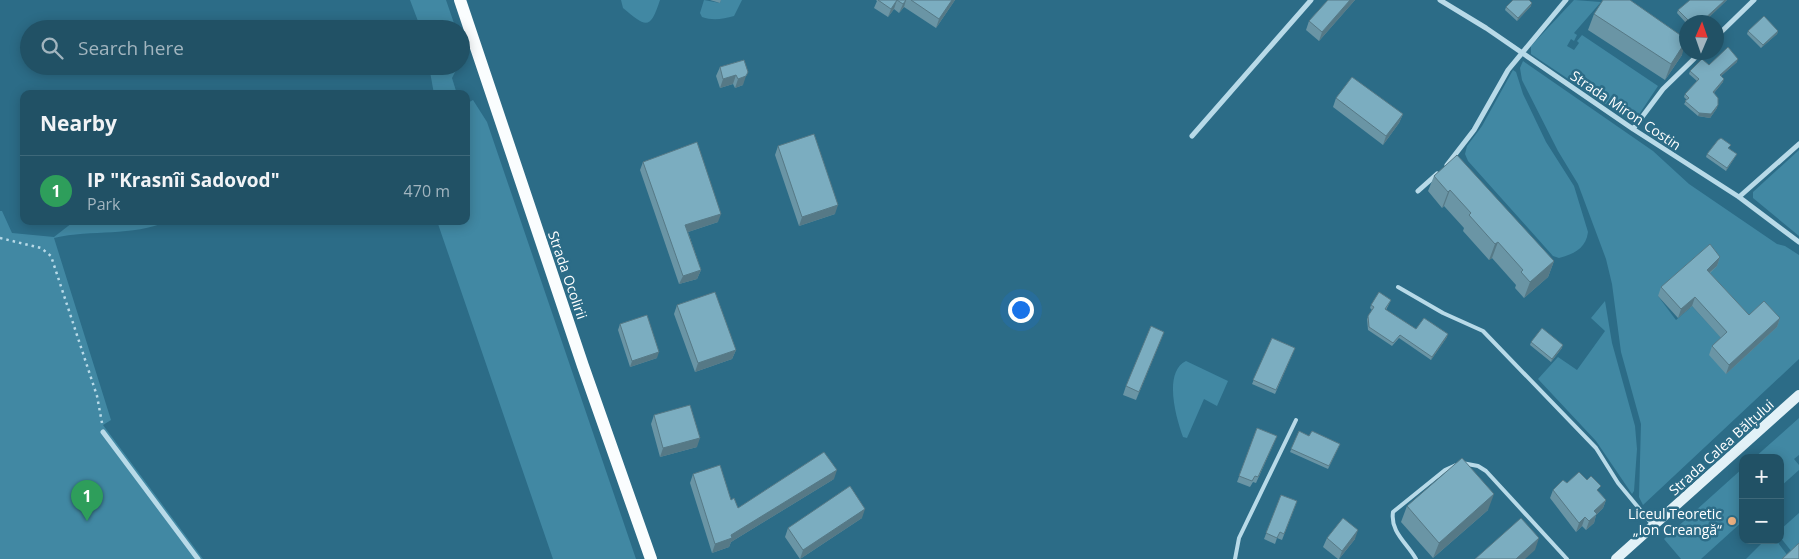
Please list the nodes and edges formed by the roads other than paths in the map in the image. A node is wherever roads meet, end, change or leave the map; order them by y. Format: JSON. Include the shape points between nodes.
{"nodes":[{"id":1,"x":460,"y":0,"type":"edge"},
{"id":2,"x":1311,"y":0,"type":"edge"},
{"id":3,"x":1440,"y":0,"type":"edge"},
{"id":4,"x":1566,"y":0,"type":"edge"},
{"id":5,"x":1754,"y":0,"type":"edge"},
{"id":6,"x":467,"y":20,"type":"edge"},
{"id":7,"x":1724,"y":29,"type":"edge"},
{"id":8,"x":470,"y":30,"type":"edge"},
{"id":9,"x":1521,"y":54,"type":"junction"},
{"id":10,"x":1693,"y":60,"type":"edge"},
{"id":11,"x":1632,"y":129,"type":"junction"},
{"id":12,"x":1192,"y":136,"type":"dead end"},
{"id":13,"x":1799,"y":144,"type":"edge"},
{"id":14,"x":1418,"y":191,"type":"dead end"},
{"id":15,"x":1739,"y":197,"type":"junction"},
{"id":16,"x":1799,"y":242,"type":"edge"},
{"id":17,"x":1398,"y":287,"type":"dead end"},
{"id":18,"x":1799,"y":395,"type":"edge"},
{"id":19,"x":1296,"y":420,"type":"dead end"},
{"id":20,"x":103,"y":432,"type":"road end"},
{"id":21,"x":1654,"y":525,"type":"junction"},
{"id":22,"x":198,"y":559,"type":"edge"},
{"id":23,"x":651,"y":559,"type":"edge"},
{"id":24,"x":1235,"y":559,"type":"edge"},
{"id":25,"x":1416,"y":559,"type":"edge"},
{"id":26,"x":1567,"y":559,"type":"edge"},
{"id":27,"x":1616,"y":559,"type":"edge"}],
"edges":[{"from":1,"to":6,"type":"main road","name":"Strada Ocolirii"},
{"from":2,"to":12,"type":"street"},
{"from":3,"to":9,"type":"street","name":"Strada Miron Costin"},
{"from":4,"to":9,"type":"street"},
{"from":5,"to":7,"type":"street"},
{"from":8,"to":23,"type":"main road","name":"Strada Ocolirii"},
{"from":9,"to":11,"type":"street","name":"Strada Miron Costin"},
{"from":9,"to":14,"type":"street","via":[[1500,82],[1474,130],[1448,164]]},
{"from":10,"to":11,"type":"street","via":[[1663,89]]},
{"from":11,"to":15,"type":"street","name":"Strada Miron Costin"},
{"from":13,"to":15,"type":"street"},
{"from":15,"to":16,"type":"street","name":"Strada Miron Costin"},
{"from":17,"to":21,"type":"lane","via":[[1483,331],[1596,448],[1618,483]]},
{"from":18,"to":21,"type":"main road","name":"Strada Calea Bălțului"},
{"from":19,"to":24,"type":"lane","via":[[1239,538]]},
{"from":20,"to":22,"type":"street"},
{"from":21,"to":27,"type":"main road","name":"Strada Calea Bălțului"},
{"from":25,"to":26,"type":"lane","via":[[1395,530],[1393,512],[1445,470],[1468,463],[1486,471]]}]}
